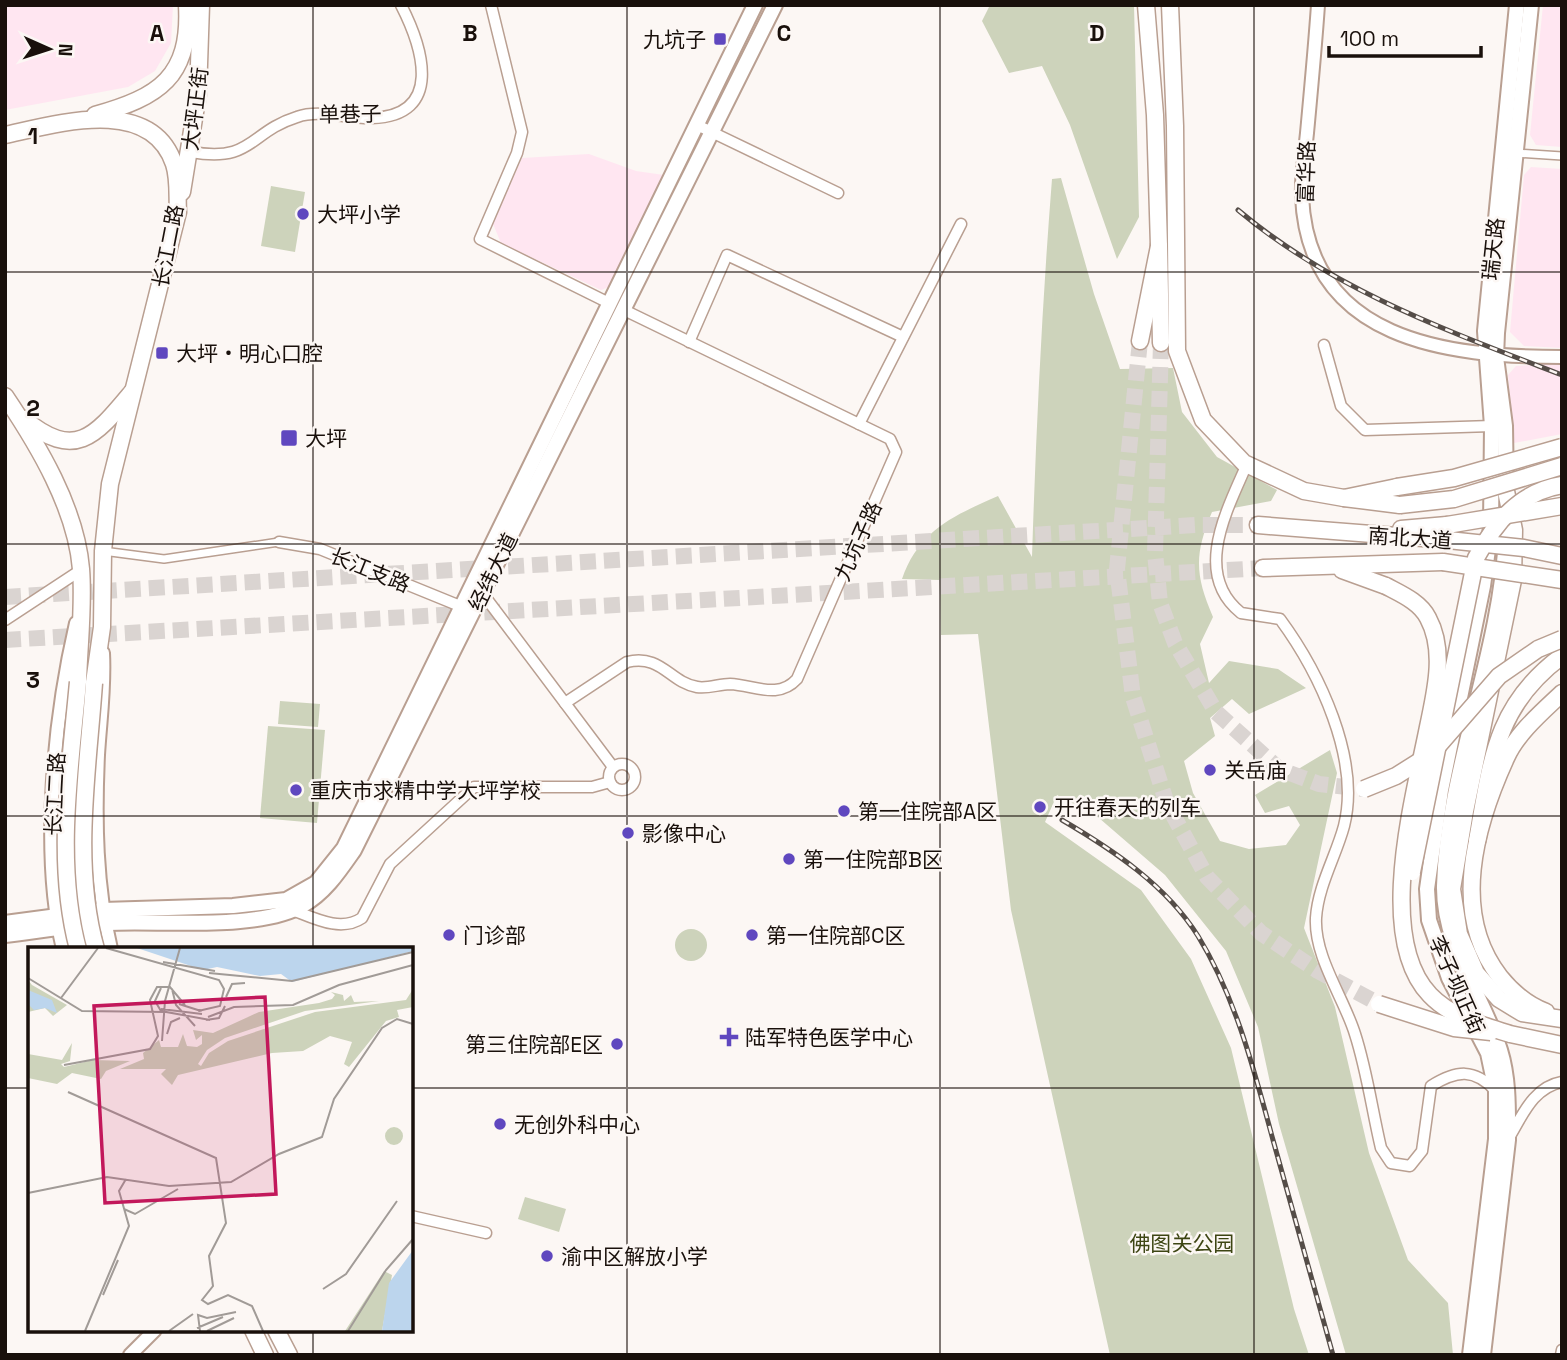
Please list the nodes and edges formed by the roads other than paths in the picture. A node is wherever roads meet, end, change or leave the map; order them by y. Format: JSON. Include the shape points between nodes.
{"nodes":[{"id":1,"x":187,"y":5,"type":"edge"},
{"id":2,"x":201,"y":5,"type":"edge"},
{"id":3,"x":401,"y":5,"type":"edge"},
{"id":4,"x":491,"y":5,"type":"edge"},
{"id":5,"x":755,"y":5,"type":"edge"},
{"id":6,"x":775,"y":5,"type":"edge"},
{"id":7,"x":1146,"y":5,"type":"edge"},
{"id":8,"x":1170,"y":5,"type":"edge"},
{"id":9,"x":1318,"y":5,"type":"edge"},
{"id":10,"x":1517,"y":5,"type":"edge"},
{"id":11,"x":1531,"y":5,"type":"edge"},
{"id":12,"x":86,"y":118,"type":"junction"},
{"id":13,"x":697,"y":125,"type":"junction"},
{"id":14,"x":712,"y":133,"type":"junction"},
{"id":15,"x":5,"y":135,"type":"edge"},
{"id":16,"x":191,"y":152,"type":"junction"},
{"id":17,"x":1516,"y":153,"type":"junction"},
{"id":18,"x":1562,"y":156,"type":"edge"},
{"id":19,"x":838,"y":193,"type":"dead end"},
{"id":20,"x":178,"y":212,"type":"junction"},
{"id":21,"x":961,"y":224,"type":"dead end"},
{"id":22,"x":1159,"y":246,"type":"junction"},
{"id":23,"x":609,"y":303,"type":"junction"},
{"id":24,"x":624,"y":310,"type":"junction"},
{"id":25,"x":903,"y":337,"type":"junction"},
{"id":26,"x":1140,"y":341,"type":"tunnel mouth"},
{"id":27,"x":688,"y":342,"type":"junction"},
{"id":28,"x":1161,"y":343,"type":"tunnel mouth"},
{"id":29,"x":1324,"y":345,"type":"dead end"},
{"id":30,"x":1490,"y":356,"type":"junction"},
{"id":31,"x":1562,"y":357,"type":"edge"},
{"id":32,"x":135,"y":388,"type":"junction"},
{"id":33,"x":5,"y":396,"type":"edge"},
{"id":34,"x":17,"y":413,"type":"junction"},
{"id":35,"x":859,"y":424,"type":"junction"},
{"id":36,"x":1492,"y":426,"type":"junction"},
{"id":37,"x":1562,"y":447,"type":"edge"},
{"id":38,"x":1247,"y":464,"type":"junction"},
{"id":39,"x":1562,"y":466,"type":"edge"},
{"id":40,"x":1562,"y":485,"type":"edge"},
{"id":41,"x":1499,"y":492,"type":"junction"},
{"id":42,"x":1344,"y":498,"type":"junction"},
{"id":43,"x":1562,"y":506,"type":"edge"},
{"id":44,"x":1258,"y":525,"type":"tunnel mouth"},
{"id":45,"x":1448,"y":533,"type":"junction"},
{"id":46,"x":279,"y":542,"type":"joint"},
{"id":47,"x":103,"y":551,"type":"junction"},
{"id":48,"x":1562,"y":556,"type":"edge"},
{"id":49,"x":1309,"y":565,"type":"junction"},
{"id":50,"x":1263,"y":568,"type":"tunnel mouth"},
{"id":51,"x":81,"y":570,"type":"junction"},
{"id":52,"x":1562,"y":580,"type":"edge"},
{"id":53,"x":482,"y":594,"type":"junction"},
{"id":54,"x":81,"y":598,"type":"junction"},
{"id":55,"x":460,"y":606,"type":"junction"},
{"id":56,"x":5,"y":620,"type":"edge"},
{"id":57,"x":102,"y":626,"type":"junction"},
{"id":58,"x":1562,"y":639,"type":"edge"},
{"id":59,"x":1562,"y":656,"type":"edge"},
{"id":60,"x":86,"y":683,"type":"junction"},
{"id":61,"x":1562,"y":693,"type":"edge"},
{"id":62,"x":565,"y":703,"type":"junction"},
{"id":63,"x":613,"y":766,"type":"junction"},
{"id":64,"x":610,"y":782,"type":"junction"},
{"id":65,"x":1364,"y":789,"type":"tunnel mouth"},
{"id":66,"x":1478,"y":841,"type":"junction"},
{"id":67,"x":269,"y":904,"type":"junction"},
{"id":68,"x":292,"y":910,"type":"junction"},
{"id":69,"x":1401,"y":914,"type":"junction"},
{"id":70,"x":104,"y":917,"type":"junction"},
{"id":71,"x":5,"y":923,"type":"edge"},
{"id":72,"x":57,"y":923,"type":"junction"},
{"id":73,"x":5,"y":936,"type":"edge"},
{"id":74,"x":63,"y":947,"type":"edge"},
{"id":75,"x":78,"y":947,"type":"edge"},
{"id":76,"x":95,"y":947,"type":"edge"},
{"id":77,"x":111,"y":947,"type":"edge"},
{"id":78,"x":1379,"y":1004,"type":"tunnel mouth"},
{"id":79,"x":1562,"y":1019,"type":"edge"},
{"id":80,"x":1510,"y":1034,"type":"junction"},
{"id":81,"x":1562,"y":1045,"type":"edge"},
{"id":82,"x":1562,"y":1082,"type":"edge"},
{"id":83,"x":1496,"y":1091,"type":"junction"},
{"id":84,"x":1508,"y":1140,"type":"junction"},
{"id":85,"x":413,"y":1216,"type":"edge"},
{"id":86,"x":486,"y":1233,"type":"dead end"},
{"id":87,"x":146,"y":1332,"type":"edge"},
{"id":88,"x":153,"y":1332,"type":"edge"},
{"id":89,"x":254,"y":1332,"type":"edge"},
{"id":90,"x":277,"y":1332,"type":"edge"},
{"id":91,"x":133,"y":1352,"type":"edge"},
{"id":92,"x":265,"y":1355,"type":"edge"},
{"id":93,"x":289,"y":1355,"type":"edge"},
{"id":94,"x":1470,"y":1355,"type":"edge"},
{"id":95,"x":1483,"y":1355,"type":"edge"}],
"edges":[{"from":1,"to":12,"type":"main road","name":"大坪正街","via":[[184,52],[172,77],[140,101]]},
{"from":2,"to":16,"type":"main road","name":"大坪正街","via":[[201,65]]},
{"from":3,"to":16,"type":"street","name":"单巷子","via":[[417,39],[422,79],[416,100],[402,111],[374,119],[301,115],[244,150],[215,156]]},
{"from":4,"to":23,"type":"street","via":[[522,132],[480,239]]},
{"from":5,"to":13,"type":"main road","name":"经纬大道"},
{"from":6,"to":14,"type":"main road","name":"经纬大道"},
{"from":7,"to":22,"type":"main road"},
{"from":8,"to":38,"type":"main road","via":[[1177,351],[1203,421]]},
{"from":9,"to":30,"type":"street","name":"富华路","via":[[1301,195],[1308,238],[1324,276],[1343,299],[1376,325],[1435,347]]},
{"from":10,"to":30,"type":"main road","name":"瑞天路"},
{"from":11,"to":17,"type":"main road","name":"瑞天路"},
{"from":12,"to":15,"type":"main road","name":"长江二路"},
{"from":12,"to":20,"type":"main road","name":"长江二路","via":[[138,126],[162,142],[175,166]]},
{"from":13,"to":14,"type":"street"},
{"from":13,"to":23,"type":"main road","name":"经纬大道"},
{"from":14,"to":19,"type":"street"},
{"from":14,"to":24,"type":"main road","name":"经纬大道"},
{"from":16,"to":20,"type":"main road","name":"大坪正街"},
{"from":17,"to":18,"type":"street"},
{"from":17,"to":30,"type":"main road","name":"瑞天路"},
{"from":20,"to":32,"type":"main road","name":"长江二路"},
{"from":21,"to":25,"type":"street"},
{"from":22,"to":26,"type":"main road"},
{"from":22,"to":28,"type":"main road"},
{"from":23,"to":55,"type":"main road","name":"经纬大道"},
{"from":24,"to":27,"type":"street","name":"九坑子路"},
{"from":24,"to":53,"type":"main road","name":"经纬大道"},
{"from":25,"to":27,"type":"street","via":[[727,255]]},
{"from":25,"to":35,"type":"street"},
{"from":27,"to":35,"type":"street","name":"九坑子路"},
{"from":29,"to":36,"type":"street","via":[[1341,406],[1365,430]]},
{"from":30,"to":31,"type":"street","name":"富华路"},
{"from":30,"to":36,"type":"main road","name":"瑞天路"},
{"from":30,"to":41,"type":"main road","name":"瑞天路","via":[[1505,426]]},
{"from":32,"to":34,"type":"main road","name":"长江二路","via":[[108,421],[80,440],[62,442],[45,436]]},
{"from":32,"to":47,"type":"main road","name":"长江二路","via":[[110,484]]},
{"from":33,"to":34,"type":"main road","name":"长江二路"},
{"from":34,"to":51,"type":"main road","name":"长江二路","via":[[71,524]]},
{"from":35,"to":62,"type":"street","name":"九坑子路","via":[[890,439],[897,452],[790,687],[774,691],[732,684],[695,687],[657,664],[639,660]]},
{"from":36,"to":41,"type":"main road","name":"瑞天路"},
{"from":37,"to":42,"type":"main road","bridge":true,"via":[[1454,478]]},
{"from":38,"to":42,"type":"main road","via":[[1304,491]]},
{"from":38,"to":83,"type":"street","via":[[1217,538],[1220,589],[1241,613],[1280,619],[1326,694],[1348,775],[1344,825],[1316,919],[1322,951],[1355,1034],[1381,1148],[1391,1163],[1410,1166],[1422,1152],[1431,1086],[1448,1076],[1469,1073]]},
{"from":39,"to":42,"type":"main road","bridge":true,"via":[[1454,499],[1400,505]]},
{"from":40,"to":69,"type":"main road","bridge":true,"via":[[1516,504],[1493,527],[1476,558]]},
{"from":41,"to":79,"type":"main road","bridge":true,"via":[[1514,530],[1515,556],[1452,888],[1459,934],[1476,973],[1499,999],[1522,1013]]},
{"from":41,"to":83,"type":"main road","name":"李子坝正街","via":[[1441,790],[1427,889],[1429,920],[1449,978],[1488,1053]]},
{"from":41,"to":84,"type":"main road","name":"李子坝正街","via":[[1501,593],[1455,802],[1444,886],[1447,917],[1462,963],[1500,1050]]},
{"from":43,"to":45,"type":"main road","bridge":true},
{"from":44,"to":45,"type":"main road","name":"南北大道","via":[[1347,533]]},
{"from":45,"to":48,"type":"main road","name":"南北大道","bridge":true},
{"from":46,"to":47,"type":"street","via":[[164,559]]},
{"from":46,"to":55,"type":"street","name":"长江支路","via":[[320,549]]},
{"from":47,"to":57,"type":"main road","name":"长江二路"},
{"from":49,"to":50,"type":"main road","name":"南北大道"},
{"from":49,"to":52,"type":"main road","name":"南北大道","bridge":true,"via":[[1443,562]]},
{"from":49,"to":69,"type":"main road","bridge":true,"via":[[1349,571],[1409,598],[1428,616],[1435,638],[1436,688],[1408,829]]},
{"from":51,"to":54,"type":"main road","name":"长江二路"},
{"from":51,"to":56,"type":"street"},
{"from":53,"to":62,"type":"street"},
{"from":53,"to":68,"type":"main road","name":"经纬大道","via":[[354,850],[322,891]]},
{"from":54,"to":60,"type":"main road","name":"长江二路"},
{"from":54,"to":72,"type":"street","name":"长江二路","via":[[62,682],[52,869]]},
{"from":55,"to":67,"type":"main road","name":"经纬大道","via":[[344,848],[316,883],[301,894]]},
{"from":57,"to":60,"type":"main road","name":"长江二路"},
{"from":57,"to":70,"type":"street","name":"长江二路","via":[[105,685],[98,823]]},
{"from":58,"to":65,"type":"main road","bridge":true,"via":[[1538,649],[1499,676],[1431,754]]},
{"from":59,"to":66,"type":"main road","via":[[1533,679],[1511,710],[1493,749]]},
{"from":60,"to":75,"type":"main road","name":"长江二路","bridge":true,"via":[[66,856]]},
{"from":60,"to":76,"type":"main road","name":"长江二路","bridge":true,"via":[[84,841]]},
{"from":61,"to":66,"type":"main road","via":[[1535,718],[1507,756]]},
{"from":62,"to":63,"type":"street"},
{"from":63,"to":64,"type":"street"},
{"from":63,"to":64,"type":"street","via":[[628,766],[634,781],[625,790]]},
{"from":64,"to":68,"type":"street","via":[[592,787],[474,787],[390,864],[355,923],[334,924]]},
{"from":66,"to":79,"type":"main road","via":[[1471,908],[1479,942],[1513,993]]},
{"from":67,"to":68,"type":"street"},
{"from":67,"to":70,"type":"main road","name":"经纬大道"},
{"from":68,"to":70,"type":"main road","name":"经纬大道","via":[[253,919]]},
{"from":69,"to":80,"type":"main road","bridge":true,"via":[[1403,947],[1416,979],[1432,997],[1462,1018]]},
{"from":70,"to":72,"type":"main road","name":"经纬大道"},
{"from":70,"to":77,"type":"street","name":"长江二路"},
{"from":71,"to":72,"type":"main road"},
{"from":72,"to":73,"type":"main road"},
{"from":72,"to":74,"type":"street","name":"长江二路"},
{"from":78,"to":80,"type":"main road","bridge":true,"via":[[1454,1028]]},
{"from":80,"to":81,"type":"main road"},
{"from":82,"to":84,"type":"street","via":[[1532,1098]]},
{"from":83,"to":94,"type":"main road","name":"李子坝正街","via":[[1496,1139]]},
{"from":84,"to":95,"type":"main road","name":"李子坝正街"},
{"from":85,"to":86,"type":"street"},
{"from":87,"to":91,"type":"street"},
{"from":88,"to":91,"type":"street"},
{"from":89,"to":92,"type":"main road"},
{"from":90,"to":93,"type":"main road"}]}
